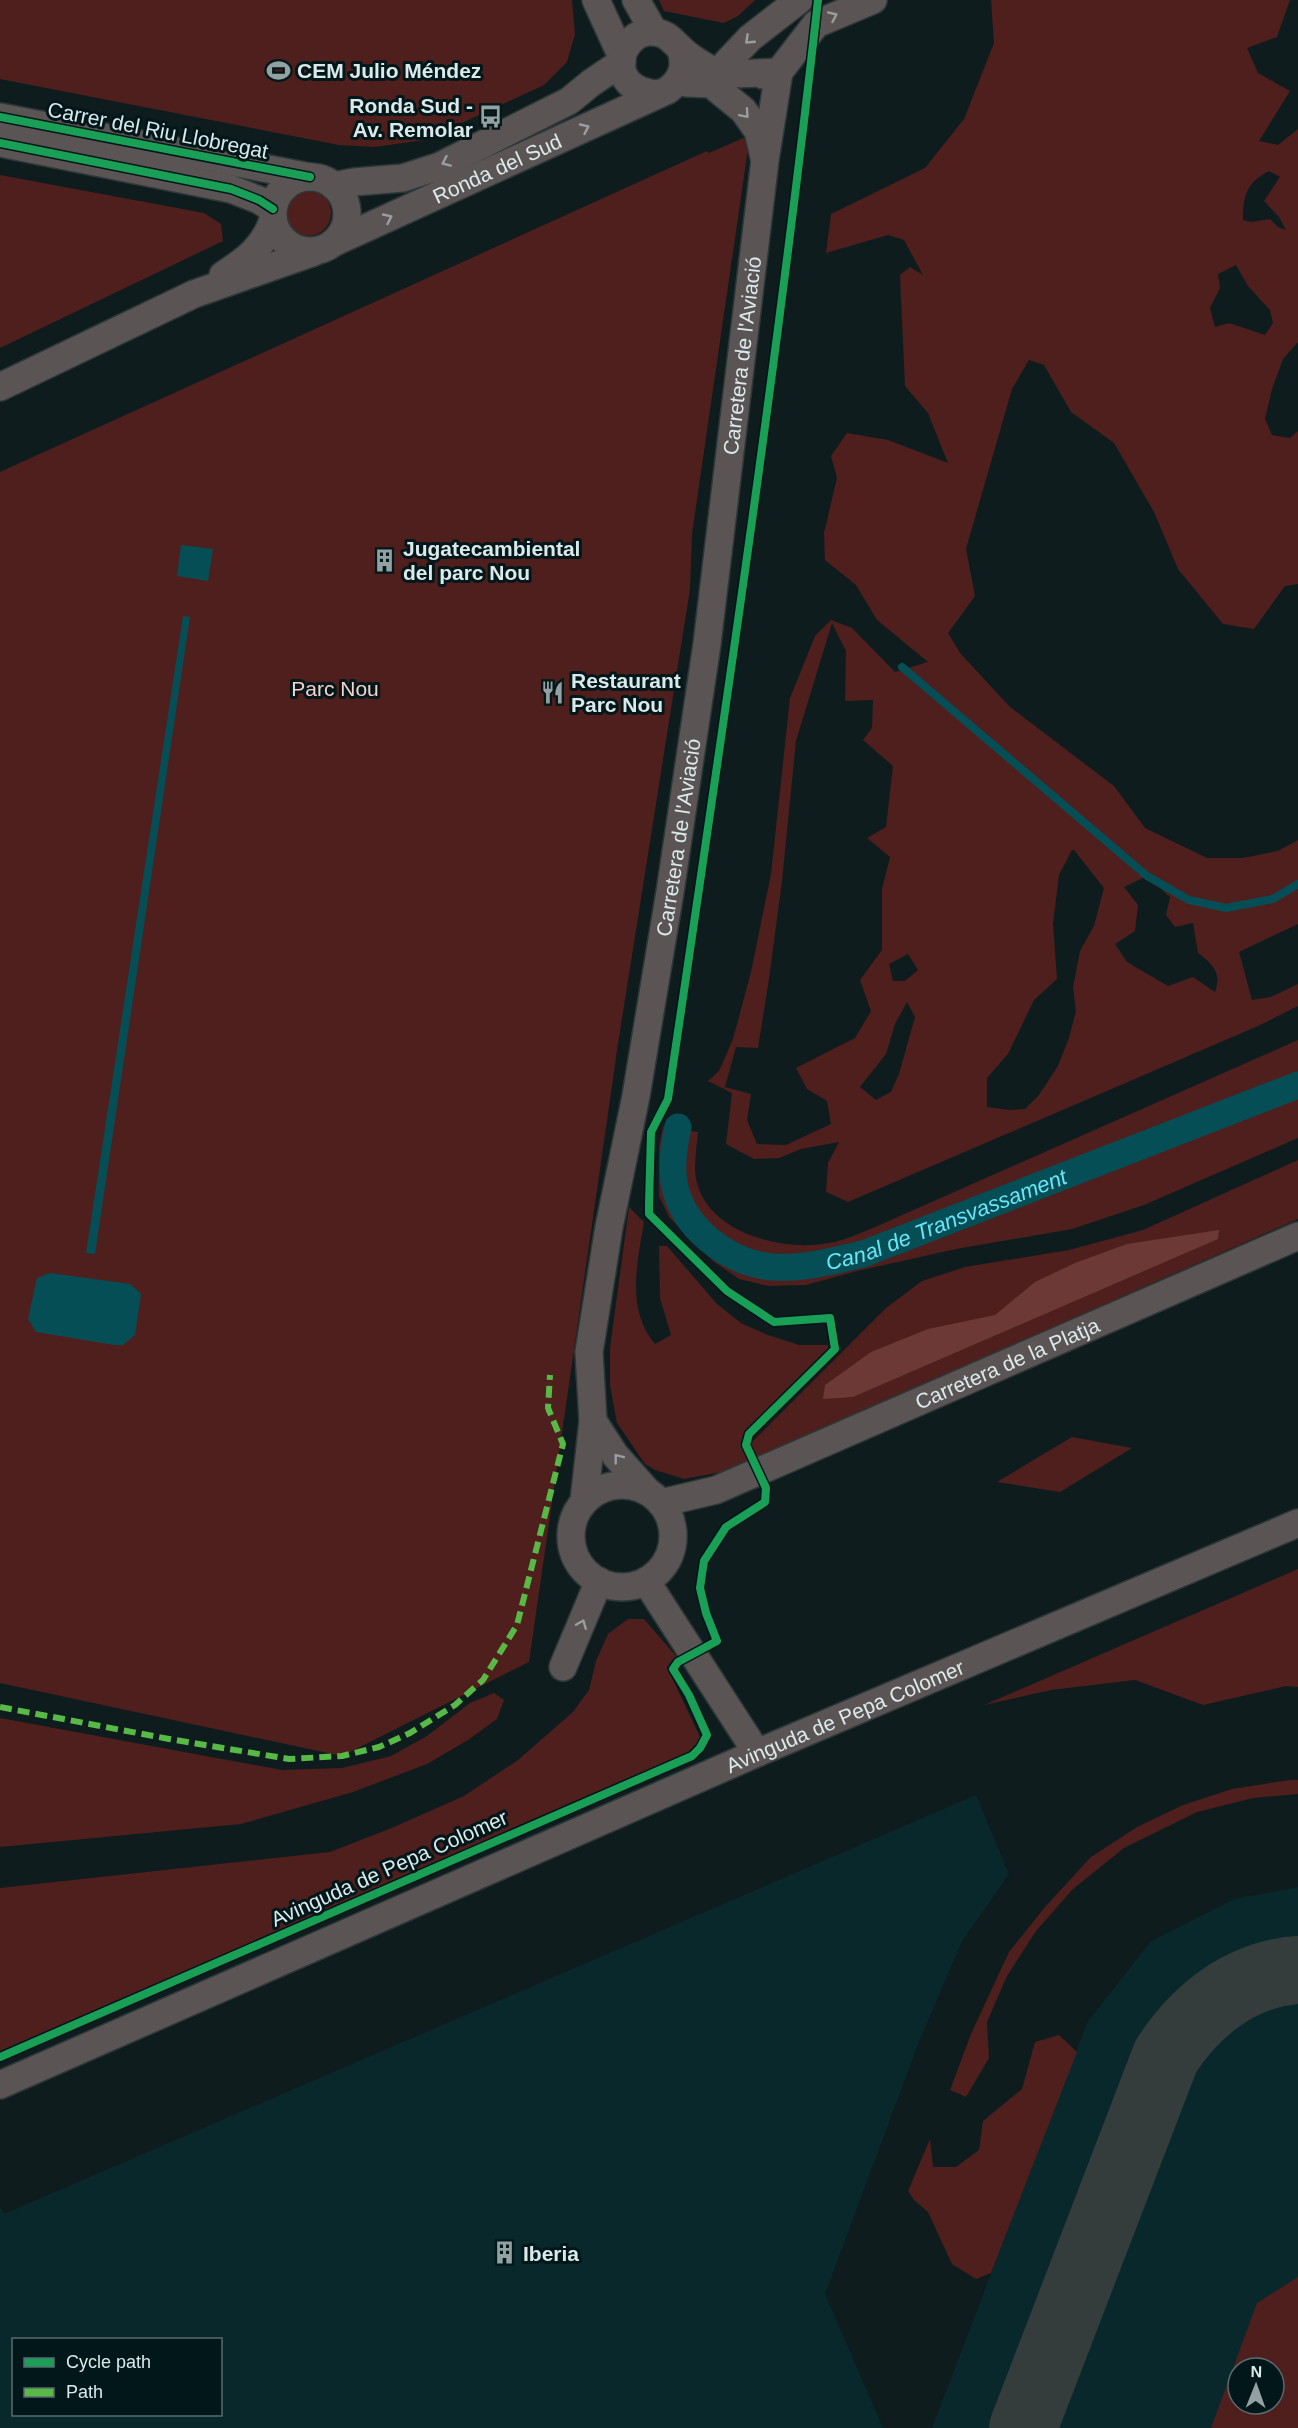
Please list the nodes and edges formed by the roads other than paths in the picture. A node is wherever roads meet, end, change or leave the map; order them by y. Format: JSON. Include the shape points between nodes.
{"nodes":[{"id":1,"x":596,"y":0,"type":"edge"},
{"id":2,"x":636,"y":0,"type":"edge"},
{"id":3,"x":873,"y":0,"type":"edge"},
{"id":4,"x":790,"y":4,"type":"edge"},
{"id":5,"x":654,"y":32,"type":"junction"},
{"id":6,"x":681,"y":50,"type":"junction"},
{"id":7,"x":622,"y":60,"type":"junction"},
{"id":8,"x":779,"y":72,"type":"junction"},
{"id":9,"x":714,"y":79,"type":"junction"},
{"id":10,"x":668,"y":89,"type":"junction"},
{"id":11,"x":0,"y":117,"type":"edge"},
{"id":12,"x":0,"y":143,"type":"edge"},
{"id":13,"x":765,"y":160,"type":"junction"},
{"id":14,"x":322,"y":182,"type":"junction"},
{"id":15,"x":273,"y":214,"type":"junction"},
{"id":16,"x":325,"y":247,"type":"junction"},
{"id":17,"x":194,"y":294,"type":"junction"},
{"id":18,"x":0,"y":387,"type":"edge"},
{"id":19,"x":1298,"y":1236,"type":"edge"},
{"id":20,"x":593,"y":1421,"type":"junction"},
{"id":21,"x":716,"y":1491,"type":"junction"},
{"id":22,"x":654,"y":1497,"type":"junction"},
{"id":23,"x":584,"y":1501,"type":"junction"},
{"id":24,"x":1298,"y":1523,"type":"edge"},
{"id":25,"x":673,"y":1535,"type":"junction"},
{"id":26,"x":599,"y":1581,"type":"junction"},
{"id":27,"x":646,"y":1581,"type":"junction"},
{"id":28,"x":563,"y":1667,"type":"dead end"},
{"id":29,"x":757,"y":1753,"type":"junction"},
{"id":30,"x":0,"y":2085,"type":"edge"}],
"edges":[{"from":1,"to":7,"type":"street"},
{"from":2,"to":5,"type":"street"},
{"from":8,"to":3,"type":"street","one_way":true,"via":[[816,24]]},
{"from":4,"to":9,"type":"street","one_way":true,"via":[[750,38]]},
{"from":5,"to":6,"type":"street","via":[[669,36]]},
{"from":5,"to":7,"type":"street","name":"Ronda del Sud","via":[[636,37],[628,44]]},
{"from":6,"to":9,"type":"street"},
{"from":6,"to":10,"type":"street","via":[[684,67]]},
{"from":7,"to":10,"type":"street","name":"Ronda del Sud","via":[[626,79],[642,93]]},
{"from":7,"to":14,"type":"street","name":"Ronda del Sud","one_way":true,"via":[[569,101],[440,166],[403,178]]},
{"from":8,"to":9,"type":"street","name":"Ronda del Sud"},
{"from":8,"to":13,"type":"street","name":"Carretera de l'Aviació"},
{"from":9,"to":10,"type":"street","name":"Ronda del Sud"},
{"from":9,"to":13,"type":"street","one_way":true,"via":[[758,130]]},
{"from":16,"to":10,"type":"street","name":"Ronda del Sud","one_way":true},
{"from":11,"to":14,"type":"street","name":"Carrer del Riu Llobregat"},
{"from":12,"to":15,"type":"street","name":"Carrer del Riu Llobregat","via":[[231,189],[259,200]]},
{"from":13,"to":20,"type":"street","name":"Carretera de l'Aviació","via":[[705,655],[639,1073],[589,1352]]},
{"from":14,"to":15,"type":"street","via":[[289,183],[276,199]]},
{"from":14,"to":16,"type":"street","via":[[344,199],[347,210],[343,233]]},
{"from":15,"to":16,"type":"street","via":[[282,240],[291,247],[302,251]]},
{"from":15,"to":17,"type":"street","name":"Ronda del Sud","via":[[268,233],[257,250]]},
{"from":16,"to":17,"type":"street","name":"Ronda del Sud"},
{"from":17,"to":18,"type":"street","name":"Ronda del Sud"},
{"from":19,"to":21,"type":"street","name":"Carretera de la Platja"},
{"from":22,"to":20,"type":"street","name":"Carretera de l'Aviació","one_way":true,"via":[[615,1455]]},
{"from":20,"to":23,"type":"street","name":"Carretera de l'Aviació"},
{"from":21,"to":22,"type":"street","name":"Carretera de la Platja"},
{"from":21,"to":25,"type":"street","name":"Carretera de la Platja"},
{"from":22,"to":23,"type":"street","via":[[633,1486],[615,1485],[598,1490]]},
{"from":22,"to":25,"type":"street","via":[[670,1518]]},
{"from":23,"to":26,"type":"street","via":[[574,1517],[571,1542],[578,1563]]},
{"from":24,"to":29,"type":"street","name":"Avinguda de Pepa Colomer"},
{"from":25,"to":27,"type":"street","via":[[670,1553],[661,1569]]},
{"from":26,"to":27,"type":"street","via":[[616,1587]]},
{"from":28,"to":26,"type":"street","one_way":true},
{"from":27,"to":29,"type":"street"},
{"from":29,"to":30,"type":"street","name":"Avinguda de Pepa Colomer"}]}
